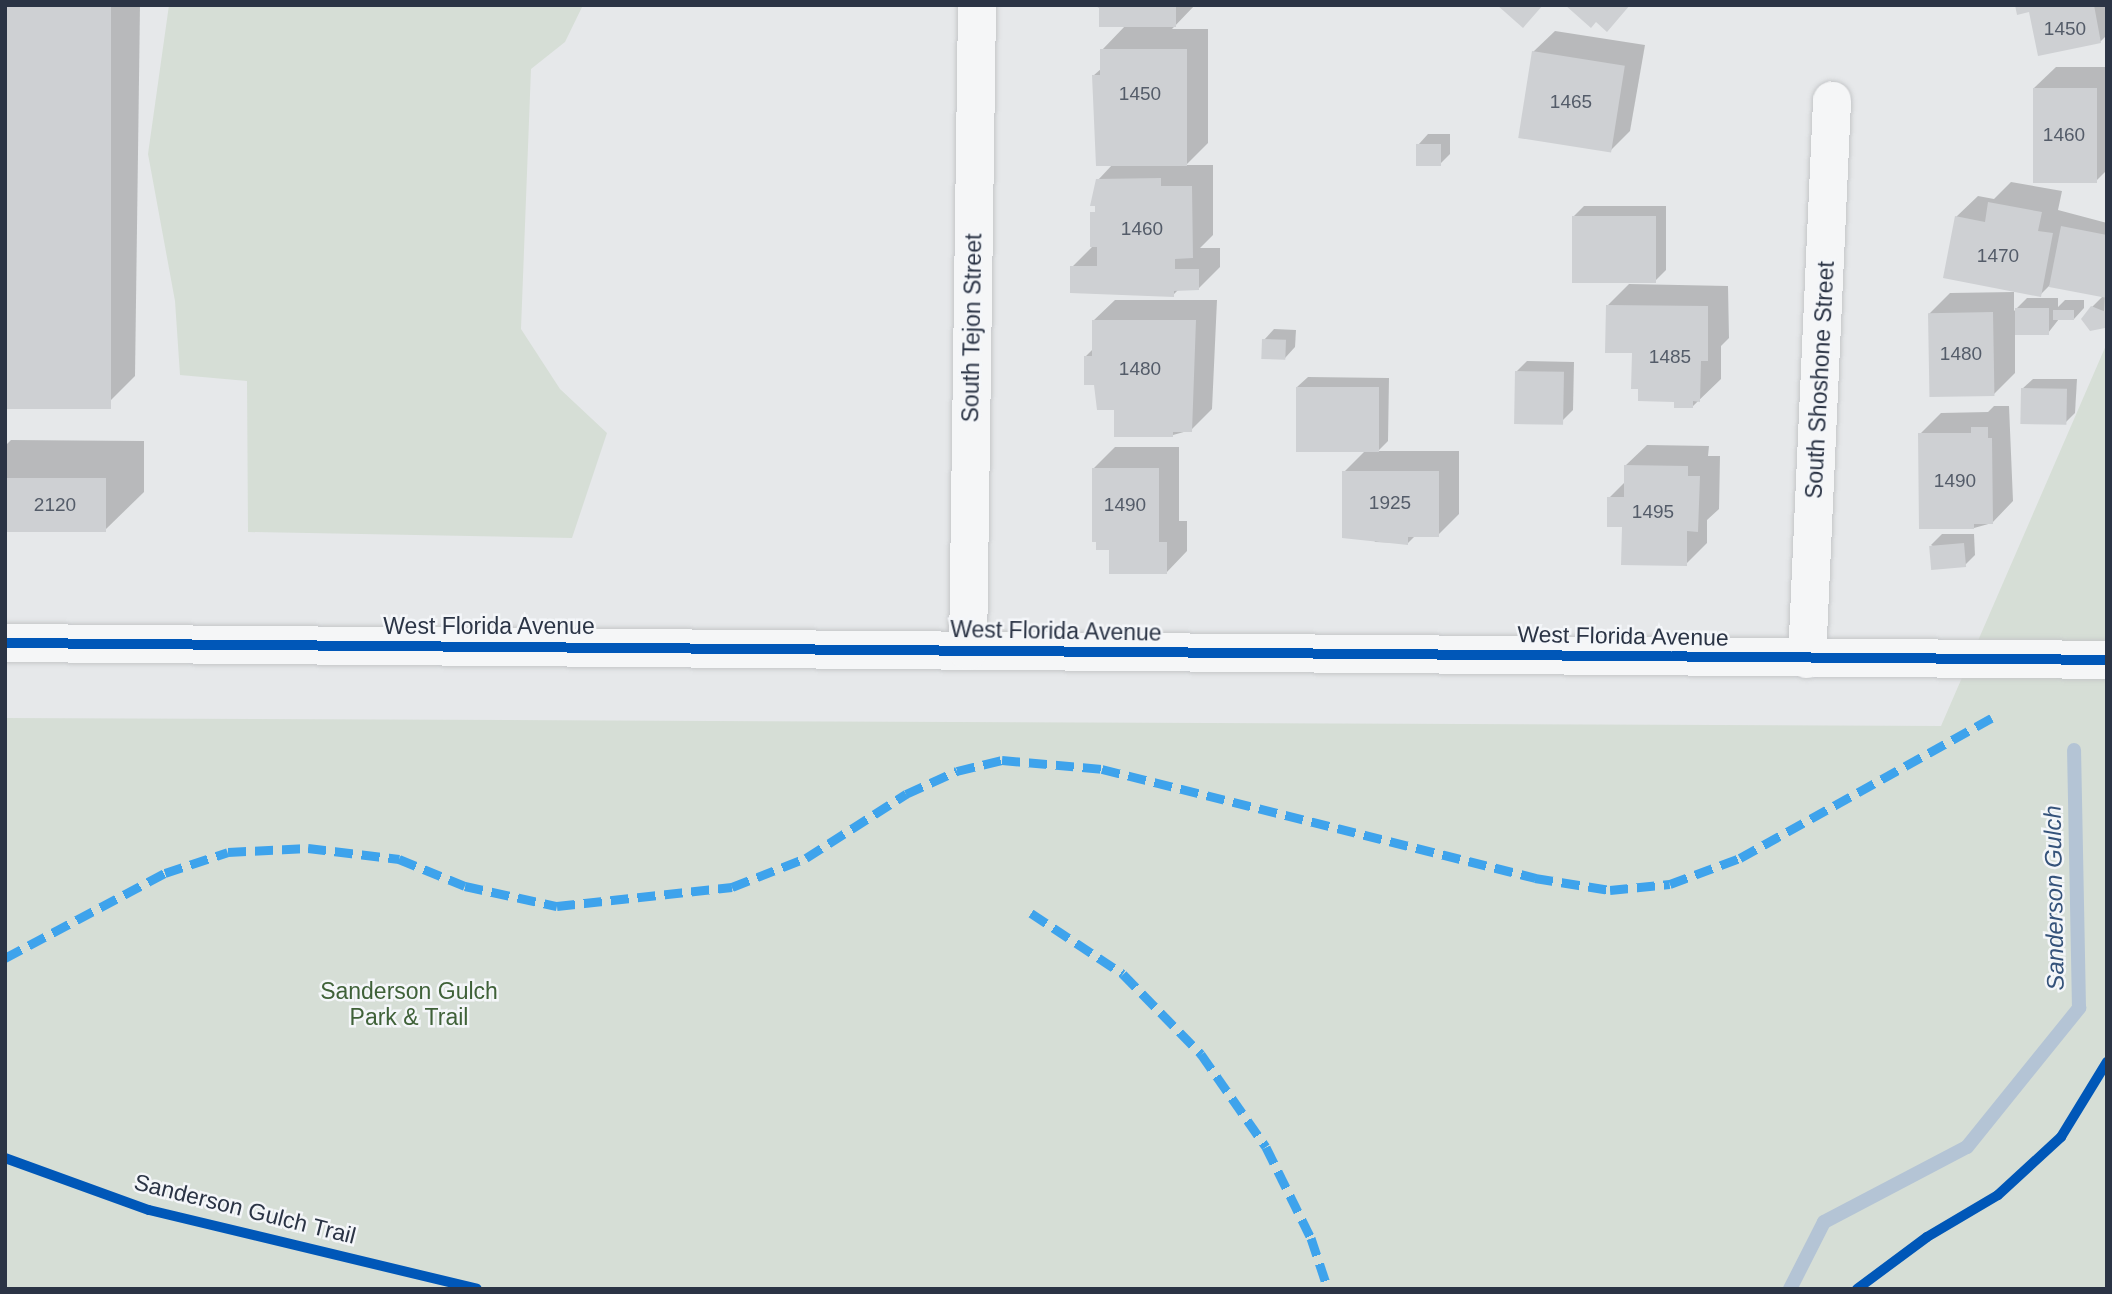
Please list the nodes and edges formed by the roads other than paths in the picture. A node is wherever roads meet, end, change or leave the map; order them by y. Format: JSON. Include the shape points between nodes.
{"nodes":[{"id":1,"x":977,"y":5,"type":"edge"},
{"id":2,"x":1832,"y":102,"type":"dead end"},
{"id":3,"x":5,"y":643,"type":"edge"},
{"id":4,"x":968,"y":651,"type":"junction"},
{"id":5,"x":1807,"y":659,"type":"junction"},
{"id":6,"x":2107,"y":660,"type":"edge"}],
"edges":[{"from":1,"to":4,"type":"street","name":"South Tejon Street"},
{"from":2,"to":5,"type":"street","name":"South Shoshone Street"},
{"from":3,"to":4,"type":"street","name":"West Florida Avenue"},
{"from":4,"to":5,"type":"street","name":"West Florida Avenue"},
{"from":5,"to":6,"type":"street","name":"West Florida Avenue"}]}
